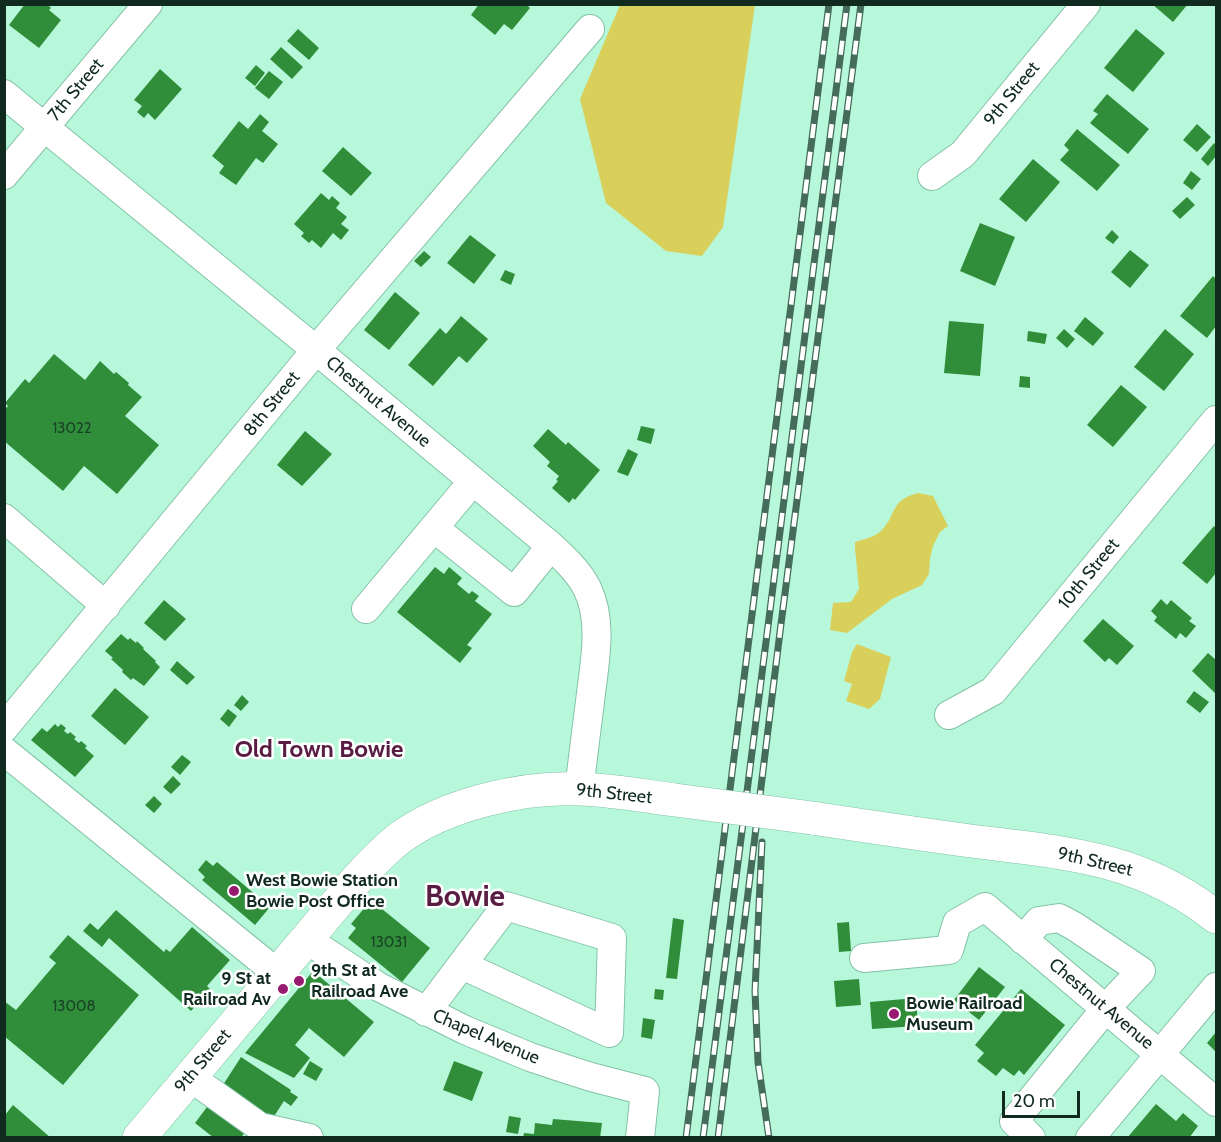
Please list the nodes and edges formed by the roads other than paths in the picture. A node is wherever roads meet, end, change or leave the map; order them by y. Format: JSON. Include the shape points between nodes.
{"nodes":[{"id":1,"x":148,"y":4,"type":"edge"},
{"id":2,"x":1086,"y":4,"type":"edge"},
{"id":3,"x":590,"y":29,"type":"dead end"},
{"id":4,"x":4,"y":94,"type":"edge"},
{"id":5,"x":45,"y":128,"type":"junction"},
{"id":6,"x":4,"y":175,"type":"edge"},
{"id":7,"x":932,"y":176,"type":"dead end"},
{"id":8,"x":316,"y":350,"type":"junction"},
{"id":9,"x":1216,"y":420,"type":"edge"},
{"id":10,"x":472,"y":482,"type":"junction"},
{"id":11,"x":4,"y":518,"type":"edge"},
{"id":12,"x":434,"y":528,"type":"junction"},
{"id":13,"x":551,"y":546,"type":"junction"},
{"id":14,"x":106,"y":606,"type":"junction"},
{"id":15,"x":366,"y":609,"type":"dead end"},
{"id":16,"x":949,"y":715,"type":"dead end"},
{"id":17,"x":4,"y":728,"type":"edge"},
{"id":18,"x":4,"y":751,"type":"edge"},
{"id":19,"x":579,"y":789,"type":"junction"},
{"id":20,"x":1216,"y":917,"type":"edge"},
{"id":21,"x":306,"y":939,"type":"junction"},
{"id":22,"x":1023,"y":940,"type":"junction"},
{"id":23,"x":864,"y":958,"type":"dead end"},
{"id":24,"x":462,"y":965,"type":"junction"},
{"id":25,"x":277,"y":973,"type":"junction"},
{"id":26,"x":1216,"y":987,"type":"edge"},
{"id":27,"x":1106,"y":1008,"type":"junction"},
{"id":28,"x":426,"y":1012,"type":"junction"},
{"id":29,"x":1160,"y":1054,"type":"junction"},
{"id":30,"x":190,"y":1077,"type":"junction"},
{"id":31,"x":1216,"y":1102,"type":"edge"},
{"id":32,"x":139,"y":1137,"type":"edge"},
{"id":33,"x":309,"y":1137,"type":"edge"},
{"id":34,"x":640,"y":1137,"type":"edge"},
{"id":35,"x":1030,"y":1137,"type":"edge"},
{"id":36,"x":1090,"y":1137,"type":"edge"}],
"edges":[{"from":1,"to":5,"type":"street","name":"7th Street"},
{"from":2,"to":7,"type":"street","name":"9th Street","via":[[963,154]]},
{"from":3,"to":8,"type":"street","name":"8th Street"},
{"from":4,"to":5,"type":"street","name":"Chestnut Avenue"},
{"from":5,"to":6,"type":"street","name":"7th Street"},
{"from":5,"to":8,"type":"street","name":"Chestnut Avenue"},
{"from":8,"to":10,"type":"street","name":"Chestnut Avenue"},
{"from":8,"to":14,"type":"street","name":"8th Street"},
{"from":9,"to":16,"type":"street","name":"10th Street","via":[[993,691]]},
{"from":10,"to":12,"type":"street"},
{"from":10,"to":13,"type":"street","name":"Chestnut Avenue"},
{"from":11,"to":14,"type":"street"},
{"from":12,"to":13,"type":"street","via":[[514,592]]},
{"from":12,"to":15,"type":"street"},
{"from":13,"to":19,"type":"street","name":"Chestnut Avenue","via":[[577,572],[593,605],[596,622]]},
{"from":14,"to":17,"type":"street","name":"8th Street"},
{"from":18,"to":25,"type":"street"},
{"from":19,"to":20,"type":"main road","name":"9th Street","bridge":true,"via":[[1072,854],[1142,873],[1187,896]]},
{"from":19,"to":21,"type":"main road","name":"9th Street","via":[[505,796],[429,820],[380,855]]},
{"from":21,"to":25,"type":"main road","name":"9th Street"},
{"from":21,"to":28,"type":"street","name":"Chapel Avenue","via":[[379,987]]},
{"from":22,"to":23,"type":"street","name":"Chestnut Avenue","via":[[985,908],[957,923],[949,950]]},
{"from":22,"to":27,"type":"street","name":"Chestnut Avenue"},
{"from":22,"to":27,"type":"street","via":[[1039,921],[1059,918],[1141,971]]},
{"from":24,"to":24,"type":"street","via":[[506,906],[612,938],[609,1033]]},
{"from":24,"to":28,"type":"street"},
{"from":25,"to":30,"type":"main road","name":"9th Street"},
{"from":26,"to":29,"type":"street"},
{"from":27,"to":29,"type":"street","name":"Chestnut Avenue"},
{"from":27,"to":35,"type":"street","via":[[1014,1121]]},
{"from":28,"to":34,"type":"street","name":"Chapel Avenue","via":[[530,1057],[645,1091]]},
{"from":29,"to":31,"type":"street","name":"Chestnut Avenue"},
{"from":29,"to":36,"type":"street"},
{"from":30,"to":32,"type":"main road","name":"9th Street"},
{"from":30,"to":33,"type":"street","via":[[260,1127]]}]}
